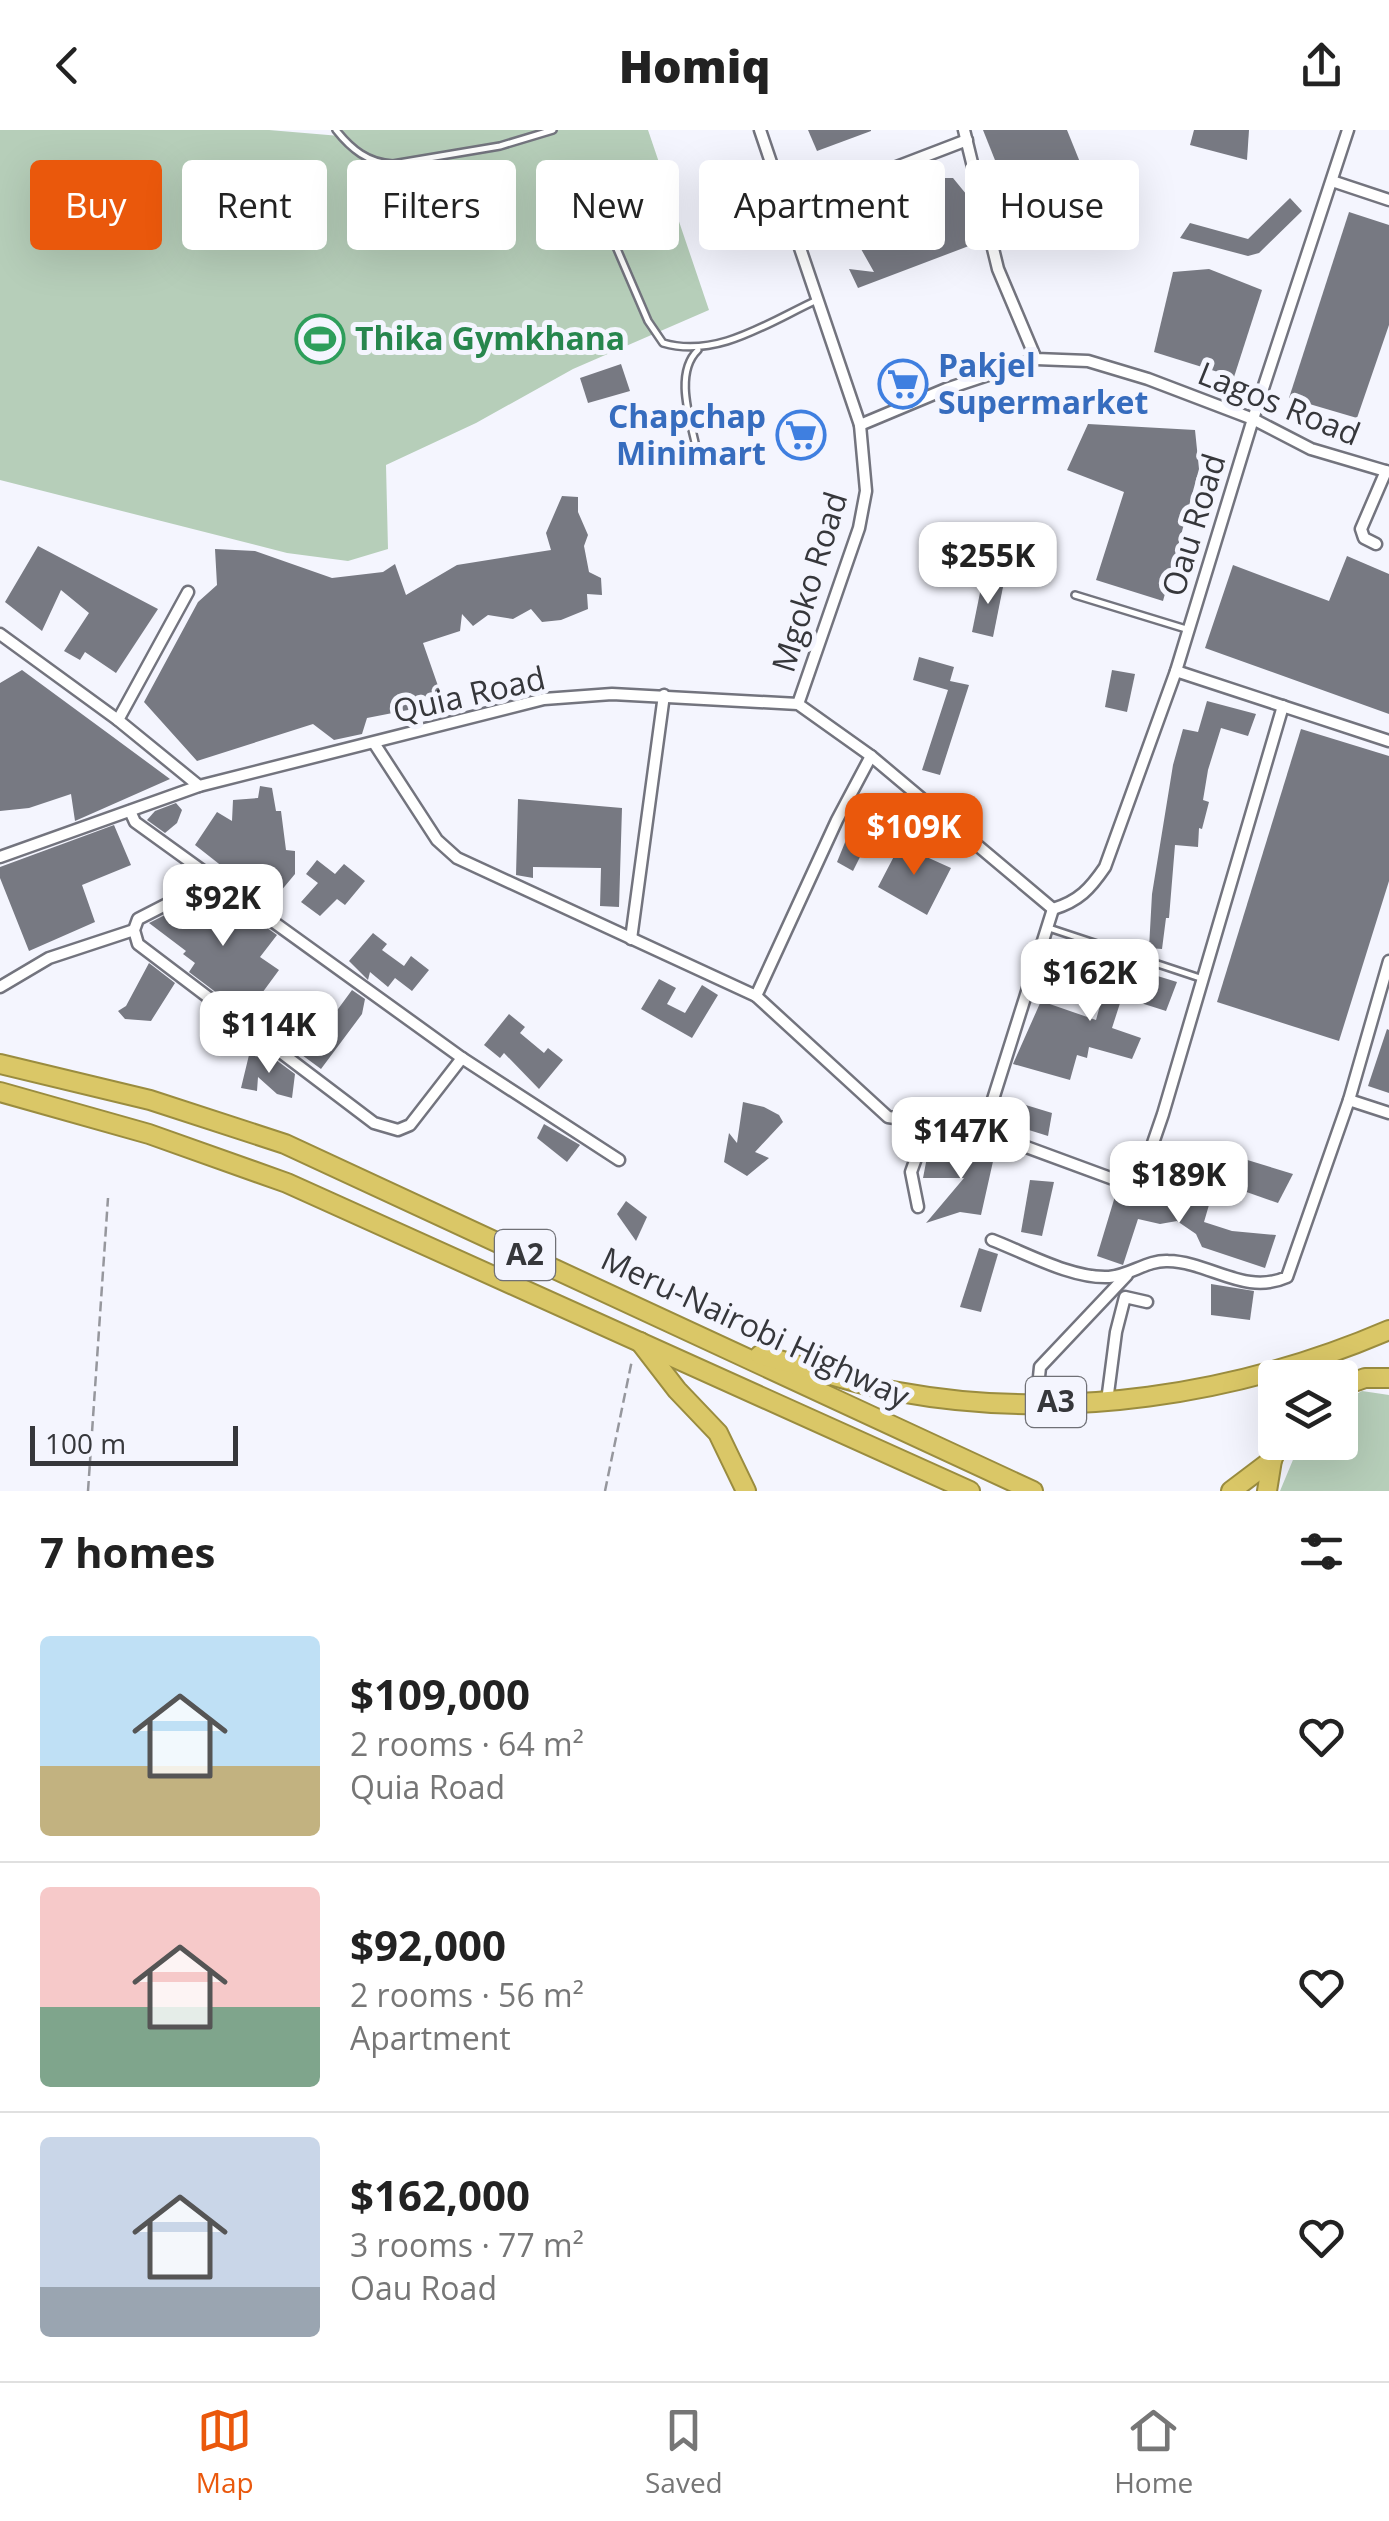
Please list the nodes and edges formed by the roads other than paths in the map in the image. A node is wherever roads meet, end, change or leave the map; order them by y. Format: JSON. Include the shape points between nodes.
{"nodes":[{"id":1,"x":336,"y":130,"type":"edge"},
{"id":2,"x":553,"y":130,"type":"edge"},
{"id":3,"x":760,"y":130,"type":"edge"},
{"id":4,"x":1348,"y":130,"type":"edge"},
{"id":5,"x":966,"y":135,"type":"edge"},
{"id":6,"x":770,"y":160,"type":"edge"},
{"id":7,"x":906,"y":160,"type":"edge"},
{"id":8,"x":1332,"y":181,"type":"junction"},
{"id":9,"x":1389,"y":200,"type":"edge"},
{"id":10,"x":618,"y":250,"type":"edge"},
{"id":11,"x":801,"y":250,"type":"edge"},
{"id":12,"x":817,"y":300,"type":"junction"},
{"id":13,"x":698,"y":350,"type":"junction"},
{"id":14,"x":1036,"y":359,"type":"junction"},
{"id":15,"x":1253,"y":418,"type":"junction"},
{"id":16,"x":860,"y":425,"type":"junction"},
{"id":17,"x":696,"y":447,"type":"dead end"},
{"id":18,"x":1388,"y":472,"type":"edge"},
{"id":19,"x":1376,"y":544,"type":"dead end"},
{"id":20,"x":188,"y":592,"type":"dead end"},
{"id":21,"x":1074,"y":595,"type":"dead end"},
{"id":22,"x":1189,"y":630,"type":"junction"},
{"id":23,"x":0,"y":634,"type":"edge"},
{"id":24,"x":1176,"y":671,"type":"junction"},
{"id":25,"x":664,"y":696,"type":"junction"},
{"id":26,"x":798,"y":704,"type":"junction"},
{"id":27,"x":1283,"y":706,"type":"junction"},
{"id":28,"x":118,"y":720,"type":"junction"},
{"id":29,"x":1389,"y":740,"type":"edge"},
{"id":30,"x":374,"y":743,"type":"junction"},
{"id":31,"x":871,"y":756,"type":"junction"},
{"id":32,"x":199,"y":786,"type":"junction"},
{"id":33,"x":130,"y":811,"type":"junction"},
{"id":34,"x":0,"y":857,"type":"edge"},
{"id":35,"x":214,"y":880,"type":"junction"},
{"id":36,"x":1053,"y":909,"type":"junction"},
{"id":37,"x":1047,"y":928,"type":"junction"},
{"id":38,"x":134,"y":930,"type":"junction"},
{"id":39,"x":631,"y":939,"type":"junction"},
{"id":40,"x":1389,"y":961,"type":"edge"},
{"id":41,"x":1202,"y":978,"type":"junction"},
{"id":42,"x":0,"y":987,"type":"edge"},
{"id":43,"x":756,"y":996,"type":"junction"},
{"id":44,"x":462,"y":1058,"type":"junction"},
{"id":45,"x":0,"y":1064,"type":"edge"},
{"id":46,"x":0,"y":1092,"type":"edge"},
{"id":47,"x":1349,"y":1100,"type":"junction"},
{"id":48,"x":1389,"y":1114,"type":"edge"},
{"id":49,"x":928,"y":1125,"type":"junction"},
{"id":50,"x":984,"y":1131,"type":"junction"},
{"id":51,"x":619,"y":1160,"type":"dead end"},
{"id":52,"x":918,"y":1207,"type":"dead end"},
{"id":53,"x":992,"y":1240,"type":"dead end"},
{"id":54,"x":1128,"y":1274,"type":"junction"},
{"id":55,"x":1147,"y":1302,"type":"dead end"},
{"id":56,"x":1389,"y":1330,"type":"edge"},
{"id":57,"x":636,"y":1338,"type":"junction"},
{"id":58,"x":720,"y":1345,"type":"junction"},
{"id":59,"x":1389,"y":1378,"type":"edge"},
{"id":60,"x":1358,"y":1380,"type":"edge"},
{"id":61,"x":1106,"y":1400,"type":"junction"},
{"id":62,"x":1050,"y":1402,"type":"junction"},
{"id":63,"x":1266,"y":1460,"type":"edge"},
{"id":64,"x":1274,"y":1460,"type":"edge"},
{"id":65,"x":746,"y":1491,"type":"edge"},
{"id":66,"x":970,"y":1491,"type":"edge"},
{"id":67,"x":1033,"y":1491,"type":"edge"},
{"id":68,"x":1231,"y":1491,"type":"edge"},
{"id":69,"x":1267,"y":1491,"type":"edge"}],
"edges":[{"from":1,"to":2,"type":"lane","via":[[359,154],[393,164]]},
{"from":3,"to":6,"type":"street","name":"Mgoko Road"},
{"from":4,"to":8,"type":"street","name":"Oau Road"},
{"from":5,"to":7,"type":"street"},
{"from":5,"to":14,"type":"street","via":[[998,269]]},
{"from":8,"to":9,"type":"street"},
{"from":8,"to":15,"type":"street","name":"Oau Road"},
{"from":10,"to":13,"type":"lane","via":[[663,344]]},
{"from":11,"to":12,"type":"street","name":"Mgoko Road"},
{"from":12,"to":13,"type":"lane"},
{"from":12,"to":16,"type":"street","name":"Mgoko Road"},
{"from":13,"to":17,"type":"lane","via":[[685,390]]},
{"from":14,"to":15,"type":"street","name":"Lagos Road","via":[[1088,360]]},
{"from":14,"to":16,"type":"street"},
{"from":15,"to":18,"type":"street","name":"Lagos Road","via":[[1311,450]]},
{"from":15,"to":22,"type":"street","name":"Oau Road"},
{"from":16,"to":26,"type":"street","name":"Mgoko Road","via":[[866,491],[859,528]]},
{"from":18,"to":19,"type":"street","via":[[1361,530]]},
{"from":20,"to":28,"type":"street"},
{"from":21,"to":22,"type":"lane"},
{"from":22,"to":24,"type":"street","name":"Oau Road"},
{"from":23,"to":28,"type":"street"},
{"from":24,"to":27,"type":"street"},
{"from":24,"to":36,"type":"street","name":"Oau Road","via":[[1105,867],[1074,903]]},
{"from":25,"to":26,"type":"street","name":"Quia Road"},
{"from":25,"to":30,"type":"street","name":"Quia Road","via":[[544,699]]},
{"from":25,"to":39,"type":"street"},
{"from":26,"to":31,"type":"street"},
{"from":27,"to":29,"type":"street"},
{"from":27,"to":41,"type":"street"},
{"from":28,"to":32,"type":"street"},
{"from":30,"to":32,"type":"street","name":"Quia Road"},
{"from":30,"to":39,"type":"street","via":[[437,840],[457,858]]},
{"from":31,"to":36,"type":"street"},
{"from":31,"to":43,"type":"street"},
{"from":32,"to":33,"type":"street","name":"Quia Road"},
{"from":33,"to":34,"type":"street","name":"Quia Road"},
{"from":33,"to":35,"type":"street","via":[[134,822]]},
{"from":35,"to":38,"type":"street","via":[[138,919]]},
{"from":35,"to":44,"type":"street"},
{"from":36,"to":37,"type":"street"},
{"from":37,"to":41,"type":"lane"},
{"from":37,"to":50,"type":"street"},
{"from":38,"to":42,"type":"street","via":[[49,958]]},
{"from":38,"to":44,"type":"street","via":[[138,944],[384,1128],[410,1125]]},
{"from":39,"to":43,"type":"street"},
{"from":40,"to":47,"type":"street"},
{"from":41,"to":50,"type":"street","via":[[1163,1114],[1135,1182]]},
{"from":43,"to":49,"type":"street","via":[[866,1102],[888,1117]]},
{"from":44,"to":51,"type":"street"},
{"from":45,"to":58,"type":"highway","name":"Meru-Nairobi Highway","number":"A2","via":[[150,1100],[285,1144]]},
{"from":46,"to":57,"type":"highway","name":"Meru-Nairobi Highway","number":"A2","via":[[287,1183]]},
{"from":47,"to":48,"type":"street"},
{"from":47,"to":54,"type":"street","via":[[1287,1277],[1253,1284],[1171,1260]]},
{"from":49,"to":50,"type":"street"},
{"from":49,"to":52,"type":"street","via":[[911,1172]]},
{"from":53,"to":54,"type":"street","via":[[1079,1272]]},
{"from":54,"to":62,"type":"street","via":[[1040,1367]]},
{"from":55,"to":61,"type":"street","via":[[1125,1297]]},
{"from":56,"to":61,"type":"highway","number":"A3","via":[[1268,1374]]},
{"from":57,"to":65,"type":"highway","via":[[718,1433]]},
{"from":57,"to":66,"type":"highway","name":"Meru-Nairobi Highway","number":"A2"},
{"from":58,"to":62,"type":"highway","number":"A3","via":[[898,1392]]},
{"from":58,"to":67,"type":"highway","name":"Meru-Nairobi Highway","number":"A2"},
{"from":59,"to":60,"type":"highway"},
{"from":61,"to":62,"type":"highway","number":"A3"},
{"from":63,"to":68,"type":"highway"},
{"from":64,"to":69,"type":"highway"}]}
